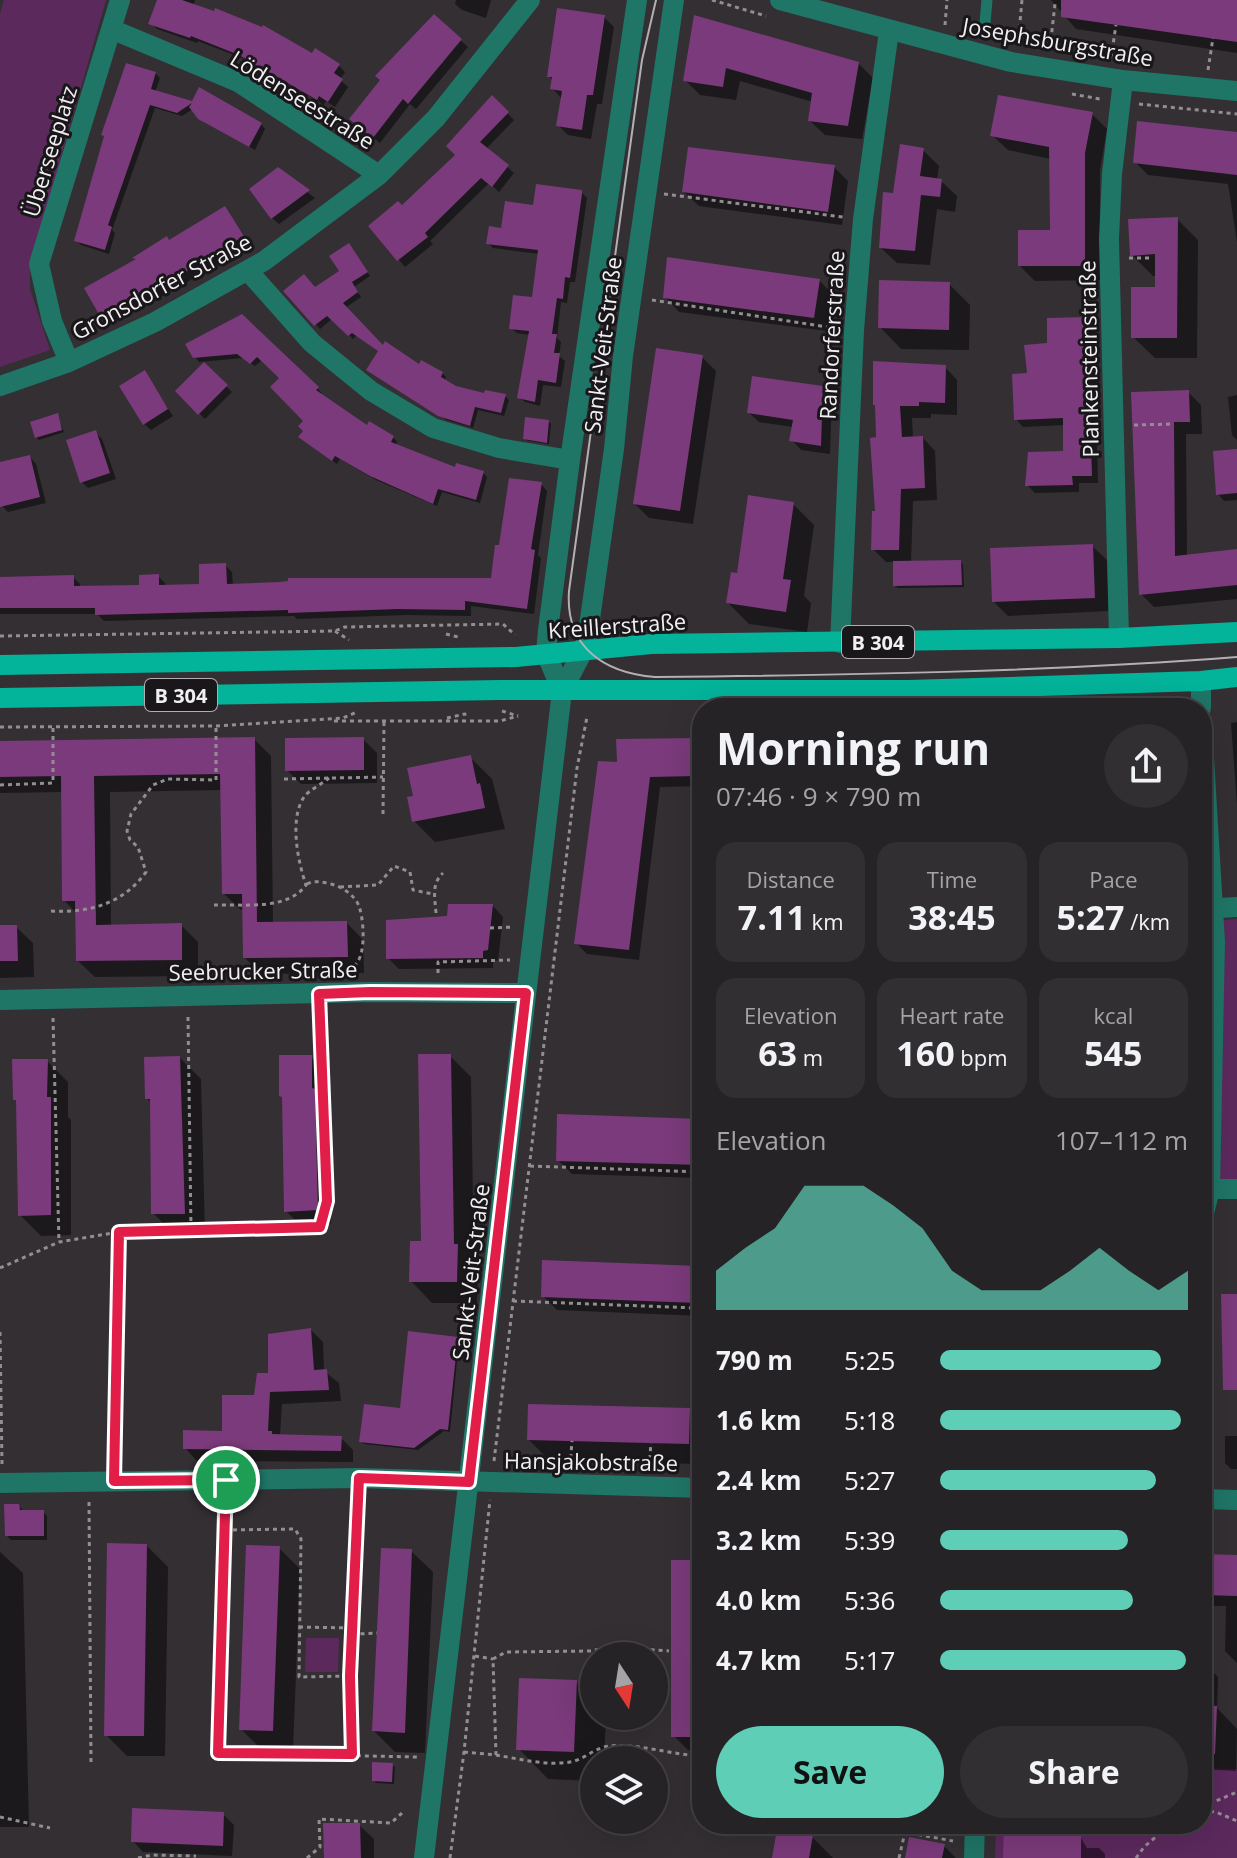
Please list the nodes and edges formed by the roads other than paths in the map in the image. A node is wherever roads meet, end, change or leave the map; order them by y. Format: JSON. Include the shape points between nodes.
{"nodes":[{"id":1,"x":120,"y":0,"type":"edge"},
{"id":2,"x":530,"y":0,"type":"edge"},
{"id":3,"x":637,"y":0,"type":"edge"},
{"id":4,"x":674,"y":0,"type":"edge"},
{"id":5,"x":780,"y":0,"type":"edge"},
{"id":6,"x":987,"y":0,"type":"edge"},
{"id":7,"x":985,"y":23,"type":"dead end"},
{"id":8,"x":111,"y":29,"type":"junction"},
{"id":9,"x":889,"y":31,"type":"junction"},
{"id":10,"x":1116,"y":79,"type":"junction"},
{"id":11,"x":1237,"y":91,"type":"edge"},
{"id":12,"x":379,"y":175,"type":"junction"},
{"id":13,"x":248,"y":271,"type":"junction"},
{"id":14,"x":69,"y":362,"type":"junction"},
{"id":15,"x":0,"y":386,"type":"edge"},
{"id":16,"x":570,"y":460,"type":"junction"},
{"id":17,"x":1237,"y":632,"type":"edge"},
{"id":18,"x":1119,"y":638,"type":"junction"},
{"id":19,"x":840,"y":643,"type":"junction"},
{"id":20,"x":584,"y":649,"type":"junction"},
{"id":21,"x":546,"y":653,"type":"junction"},
{"id":22,"x":0,"y":665,"type":"edge"},
{"id":23,"x":1237,"y":677,"type":"edge"},
{"id":24,"x":1201,"y":681,"type":"junction"},
{"id":25,"x":562,"y":691,"type":"junction"},
{"id":26,"x":0,"y":698,"type":"edge"},
{"id":27,"x":866,"y":698,"type":"edge"},
{"id":28,"x":926,"y":698,"type":"edge"},
{"id":29,"x":1201,"y":698,"type":"edge"},
{"id":30,"x":1237,"y":907,"type":"edge"},
{"id":31,"x":1212,"y":909,"type":"edge"},
{"id":32,"x":1212,"y":930,"type":"edge"},
{"id":33,"x":526,"y":993,"type":"junction"},
{"id":34,"x":0,"y":1000,"type":"edge"},
{"id":35,"x":1212,"y":1090,"type":"edge"},
{"id":36,"x":1212,"y":1189,"type":"edge"},
{"id":37,"x":1237,"y":1189,"type":"edge"},
{"id":38,"x":1,"y":1482,"type":"edge"},
{"id":39,"x":469,"y":1482,"type":"junction"},
{"id":40,"x":692,"y":1488,"type":"edge"},
{"id":41,"x":1212,"y":1499,"type":"edge"},
{"id":42,"x":1237,"y":1500,"type":"edge"},
{"id":43,"x":424,"y":1858,"type":"edge"}],
"edges":[{"from":1,"to":8,"type":"street","name":"Überseeplatz"},
{"from":2,"to":12,"type":"street","name":"Gronsdorfer Straße","via":[[436,118]]},
{"from":3,"to":16,"type":"street","name":"Sankt-Veit-Straße"},
{"from":4,"to":20,"type":"street","name":"Sankt-Veit-Straße"},
{"from":5,"to":9,"type":"street","name":"Josephsburgstraße"},
{"from":6,"to":7,"type":"lane"},
{"from":8,"to":12,"type":"street","name":"Lödenseestraße","via":[[238,82]]},
{"from":8,"to":14,"type":"street","name":"Überseeplatz","via":[[39,264],[52,321]]},
{"from":9,"to":10,"type":"street","name":"Josephsburgstraße","via":[[1011,62],[1048,58]]},
{"from":9,"to":19,"type":"street","name":"Randorferstraße","via":[[863,219],[854,331]]},
{"from":10,"to":11,"type":"street","name":"Josephsburgstraße"},
{"from":10,"to":18,"type":"street","name":"Plankensteinstraße","via":[[1109,259]]},
{"from":12,"to":13,"type":"street","name":"Gronsdorfer Straße"},
{"from":13,"to":14,"type":"street","name":"Gronsdorfer Straße"},
{"from":13,"to":16,"type":"street","via":[[312,343],[371,391],[433,428],[499,448]]},
{"from":14,"to":15,"type":"street","name":"Gronsdorfer Straße"},
{"from":16,"to":21,"type":"street","name":"Sankt-Veit-Straße"},
{"from":17,"to":18,"type":"main road","name":"Kreillerstraße","number":"B 304"},
{"from":18,"to":19,"type":"main road","name":"Kreillerstraße","number":"B 304"},
{"from":19,"to":20,"type":"main road","name":"Kreillerstraße","number":"B 304"},
{"from":20,"to":21,"type":"main road","name":"Kreillerstraße","number":"B 304"},
{"from":20,"to":25,"type":"street","name":"Sankt-Veit-Straße"},
{"from":21,"to":22,"type":"main road","name":"Kreillerstraße","number":"B 304"},
{"from":21,"to":25,"type":"street","name":"Sankt-Veit-Straße"},
{"from":23,"to":24,"type":"main road","number":"B 304"},
{"from":24,"to":28,"type":"main road","number":"B 304"},
{"from":24,"to":29,"type":"street"},
{"from":25,"to":26,"type":"main road","number":"B 304"},
{"from":25,"to":27,"type":"main road","number":"B 304"},
{"from":25,"to":33,"type":"street","name":"Sankt-Veit-Straße"},
{"from":30,"to":31,"type":"street"},
{"from":32,"to":35,"type":"street"},
{"from":33,"to":34,"type":"street","name":"Seebrucker Straße"},
{"from":33,"to":39,"type":"street","name":"Sankt-Veit-Straße"},
{"from":36,"to":37,"type":"street"},
{"from":38,"to":39,"type":"street","name":"Hansjakobstraße"},
{"from":39,"to":40,"type":"street","name":"Hansjakobstraße"},
{"from":39,"to":43,"type":"street","name":"Sankt-Veit-Straße"},
{"from":41,"to":42,"type":"street"}]}
